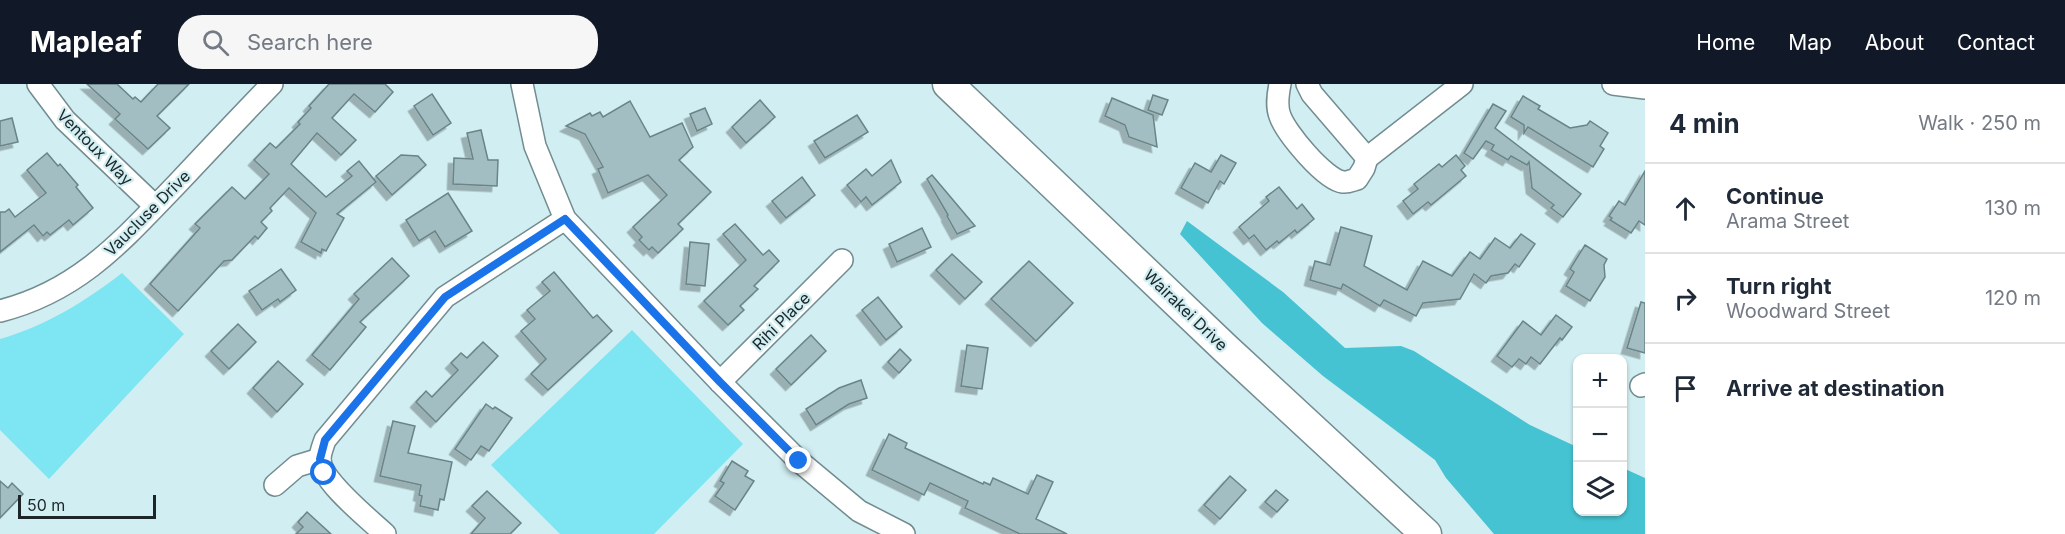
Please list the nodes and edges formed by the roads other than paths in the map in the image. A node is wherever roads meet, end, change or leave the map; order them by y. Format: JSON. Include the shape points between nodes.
{"nodes":[{"id":1,"x":38,"y":84,"type":"edge"},
{"id":2,"x":272,"y":84,"type":"edge"},
{"id":3,"x":522,"y":84,"type":"edge"},
{"id":4,"x":948,"y":84,"type":"edge"},
{"id":5,"x":1280,"y":84,"type":"edge"},
{"id":6,"x":1307,"y":84,"type":"edge"},
{"id":7,"x":1462,"y":84,"type":"edge"},
{"id":8,"x":1613,"y":84,"type":"edge"},
{"id":9,"x":1645,"y":88,"type":"edge"},
{"id":10,"x":1367,"y":158,"type":"junction"},
{"id":11,"x":155,"y":206,"type":"junction"},
{"id":12,"x":565,"y":219,"type":"junction"},
{"id":13,"x":842,"y":260,"type":"dead end"},
{"id":14,"x":0,"y":311,"type":"edge"},
{"id":15,"x":720,"y":382,"type":"junction"},
{"id":16,"x":320,"y":459,"type":"junction"},
{"id":17,"x":275,"y":485,"type":"dead end"},
{"id":18,"x":385,"y":534,"type":"edge"},
{"id":19,"x":904,"y":534,"type":"edge"},
{"id":20,"x":1426,"y":534,"type":"edge"}],
"edges":[{"from":1,"to":11,"type":"street","name":"Ventoux Way","via":[[65,120]]},
{"from":2,"to":11,"type":"street","name":"Vaucluse Drive"},
{"from":3,"to":12,"type":"street","via":[[535,146]]},
{"from":4,"to":20,"type":"main road","name":"Wairakei Drive"},
{"from":5,"to":10,"type":"street","via":[[1279,114],[1317,166],[1344,183],[1357,179]]},
{"from":6,"to":10,"type":"street"},
{"from":7,"to":10,"type":"street"},
{"from":8,"to":9,"type":"street"},
{"from":11,"to":14,"type":"street","name":"Vaucluse Drive","via":[[98,263],[58,289]]},
{"from":12,"to":15,"type":"street"},
{"from":12,"to":16,"type":"street","via":[[445,297],[325,440]]},
{"from":13,"to":15,"type":"street","name":"Rihi Place"},
{"from":15,"to":19,"type":"street","via":[[799,461],[859,511]]},
{"from":16,"to":17,"type":"street","via":[[297,466]]},
{"from":16,"to":18,"type":"street","via":[[324,473],[342,494]]}]}
